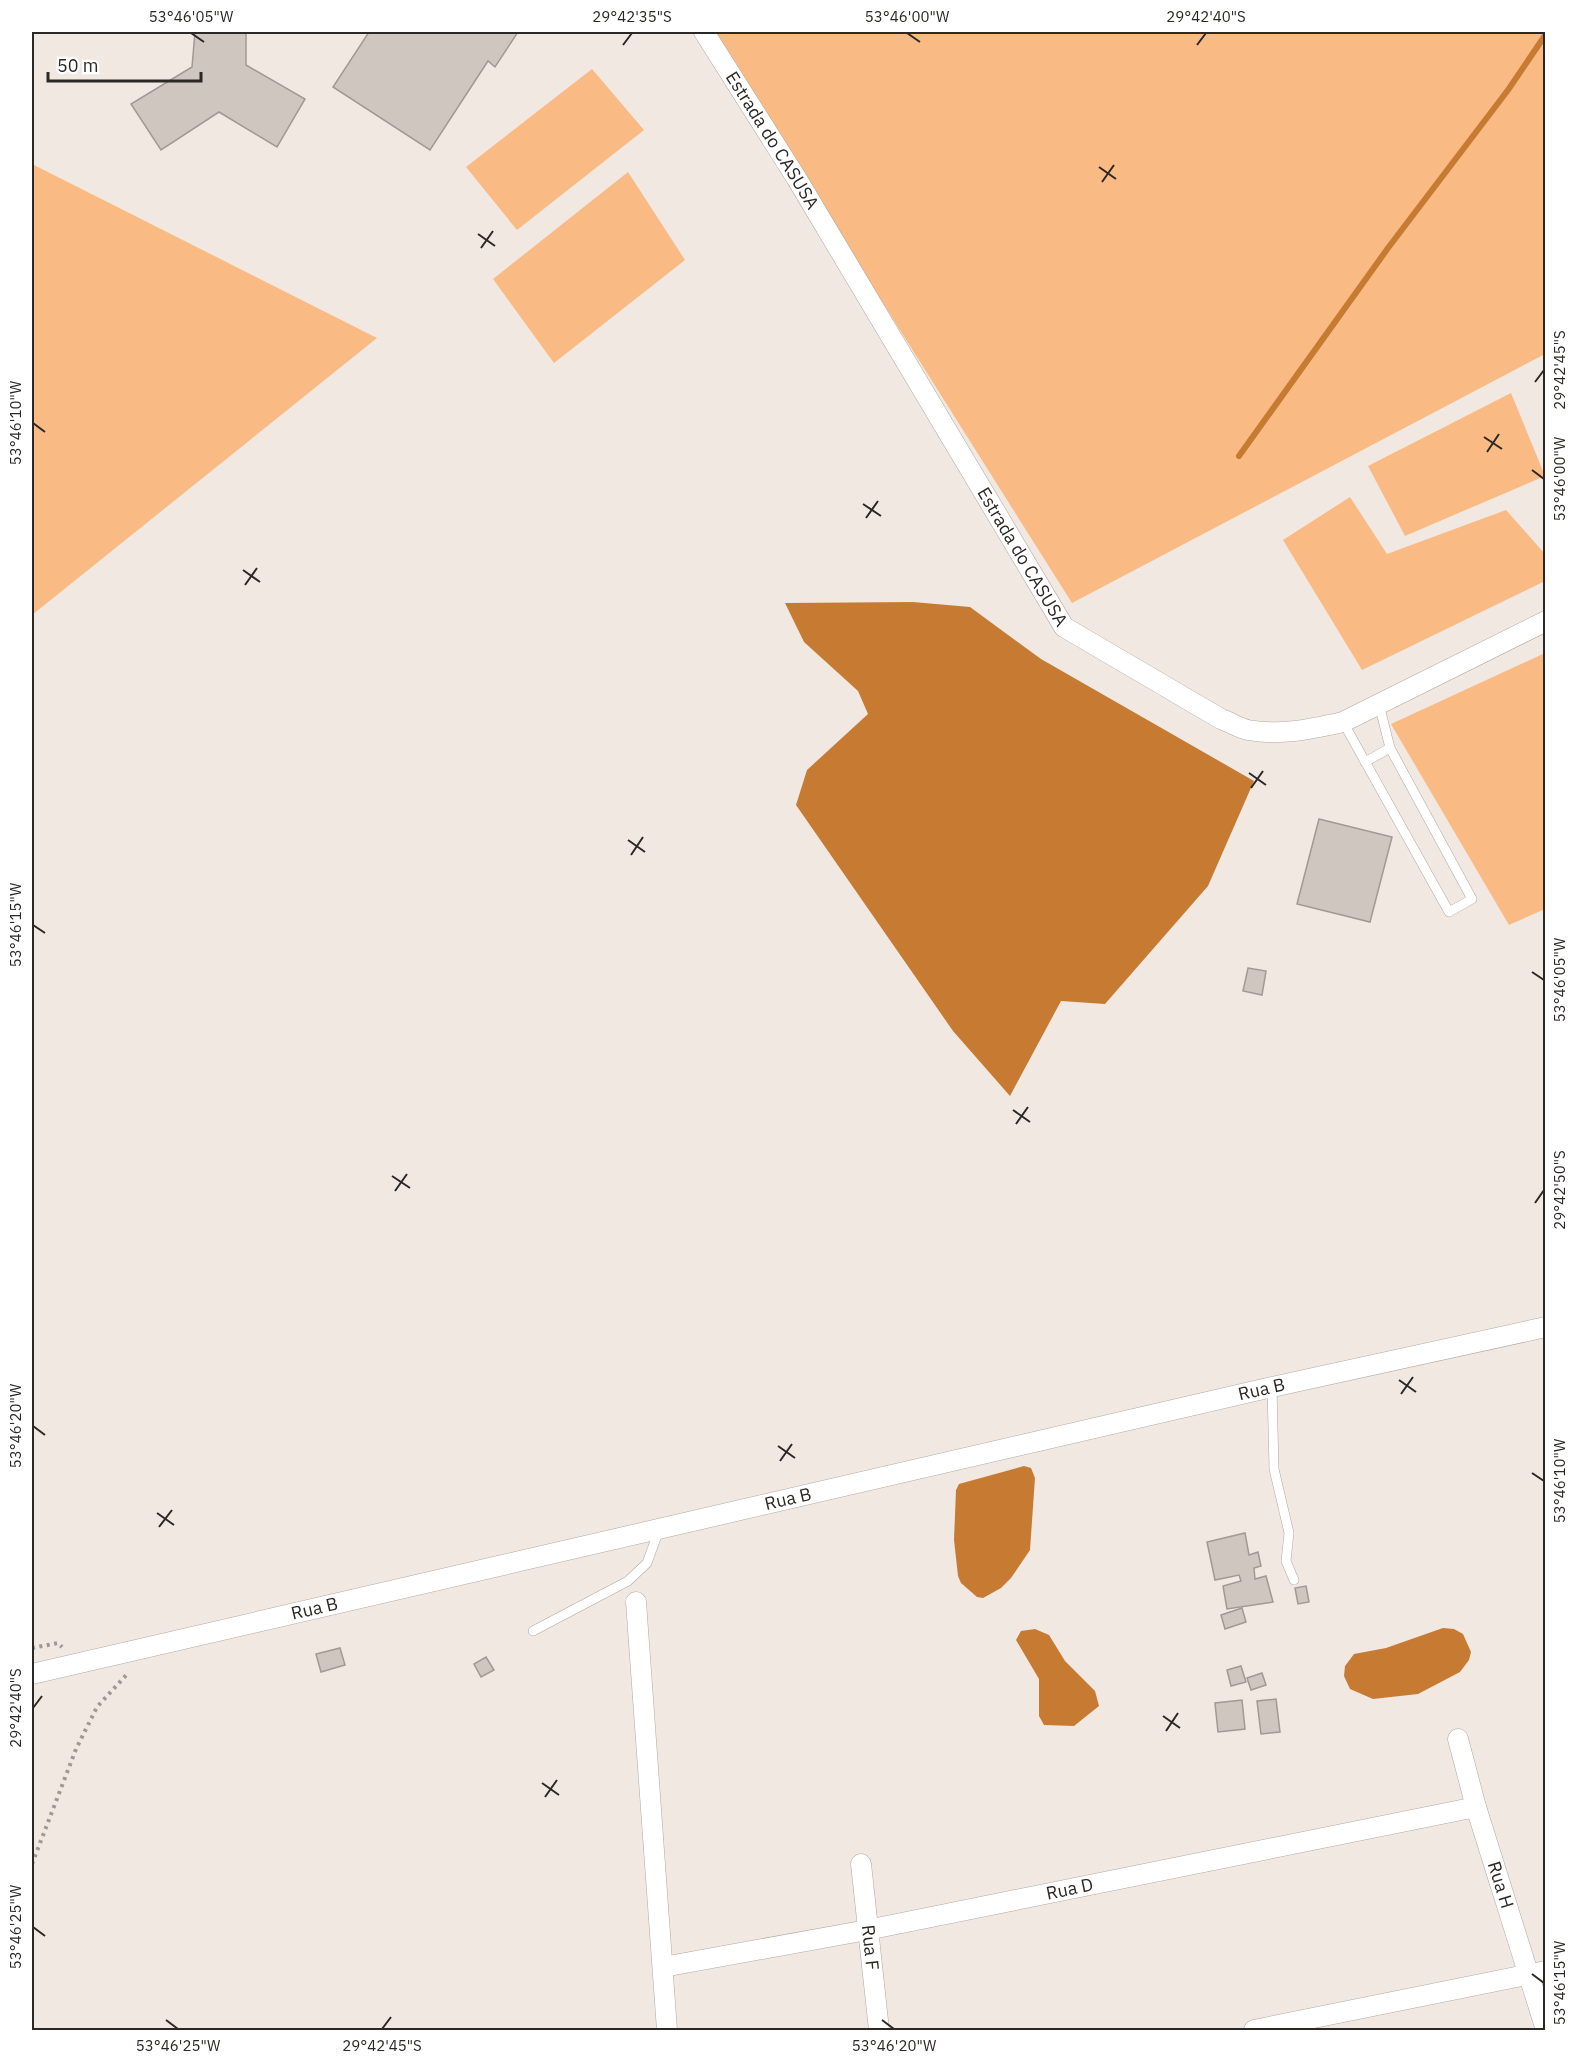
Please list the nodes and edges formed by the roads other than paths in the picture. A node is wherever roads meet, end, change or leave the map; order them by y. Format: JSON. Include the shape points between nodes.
{"nodes":[{"id":1,"x":704,"y":32,"type":"edge"},
{"id":2,"x":1545,"y":621,"type":"edge"},
{"id":3,"x":1379,"y":704,"type":"junction"},
{"id":4,"x":1343,"y":722,"type":"junction"},
{"id":5,"x":1390,"y":748,"type":"junction"},
{"id":6,"x":1365,"y":762,"type":"junction"},
{"id":7,"x":1545,"y":1327,"type":"edge"},
{"id":8,"x":1272,"y":1387,"type":"junction"},
{"id":9,"x":659,"y":1530,"type":"junction"},
{"id":10,"x":1294,"y":1580,"type":"dead end"},
{"id":11,"x":636,"y":1602,"type":"dead end"},
{"id":12,"x":533,"y":1631,"type":"dead end"},
{"id":13,"x":32,"y":1674,"type":"edge"},
{"id":14,"x":1458,"y":1739,"type":"dead end"},
{"id":15,"x":1476,"y":1807,"type":"junction"},
{"id":16,"x":861,"y":1864,"type":"dead end"},
{"id":17,"x":867,"y":1929,"type":"junction"},
{"id":18,"x":663,"y":1967,"type":"junction"},
{"id":19,"x":1537,"y":1973,"type":"edge"},
{"id":20,"x":1275,"y":2029,"type":"edge"},
{"id":21,"x":1545,"y":2030,"type":"edge"},
{"id":22,"x":667,"y":2031,"type":"edge"},
{"id":23,"x":879,"y":2031,"type":"edge"},
{"id":24,"x":1254,"y":2031,"type":"edge"}],
"edges":[{"from":1,"to":4,"type":"street","name":"Estrada do CASUSA","via":[[1064,627],[1221,719],[1246,729],[1307,730]]},
{"from":2,"to":3,"type":"street","name":"Estrada do CASUSA"},
{"from":3,"to":4,"type":"street","name":"Estrada do CASUSA"},
{"from":3,"to":5,"type":"lane"},
{"from":4,"to":6,"type":"lane"},
{"from":5,"to":6,"type":"lane"},
{"from":5,"to":6,"type":"lane","via":[[1472,899],[1449,912]]},
{"from":7,"to":8,"type":"street","name":"Rua B"},
{"from":8,"to":9,"type":"street","name":"Rua B"},
{"from":8,"to":10,"type":"lane","via":[[1274,1469],[1288,1533],[1286,1561]]},
{"from":9,"to":12,"type":"lane","via":[[647,1563],[628,1581]]},
{"from":9,"to":13,"type":"street","name":"Rua B"},
{"from":11,"to":18,"type":"street"},
{"from":14,"to":15,"type":"street","name":"Rua H"},
{"from":15,"to":17,"type":"street","name":"Rua D"},
{"from":15,"to":19,"type":"street","name":"Rua H"},
{"from":16,"to":17,"type":"street","name":"Rua F"},
{"from":17,"to":18,"type":"street","name":"Rua D"},
{"from":17,"to":23,"type":"street","name":"Rua F"},
{"from":18,"to":22,"type":"street"},
{"from":19,"to":20,"type":"street"},
{"from":19,"to":21,"type":"street","name":"Rua H"},
{"from":20,"to":24,"type":"street"}]}
